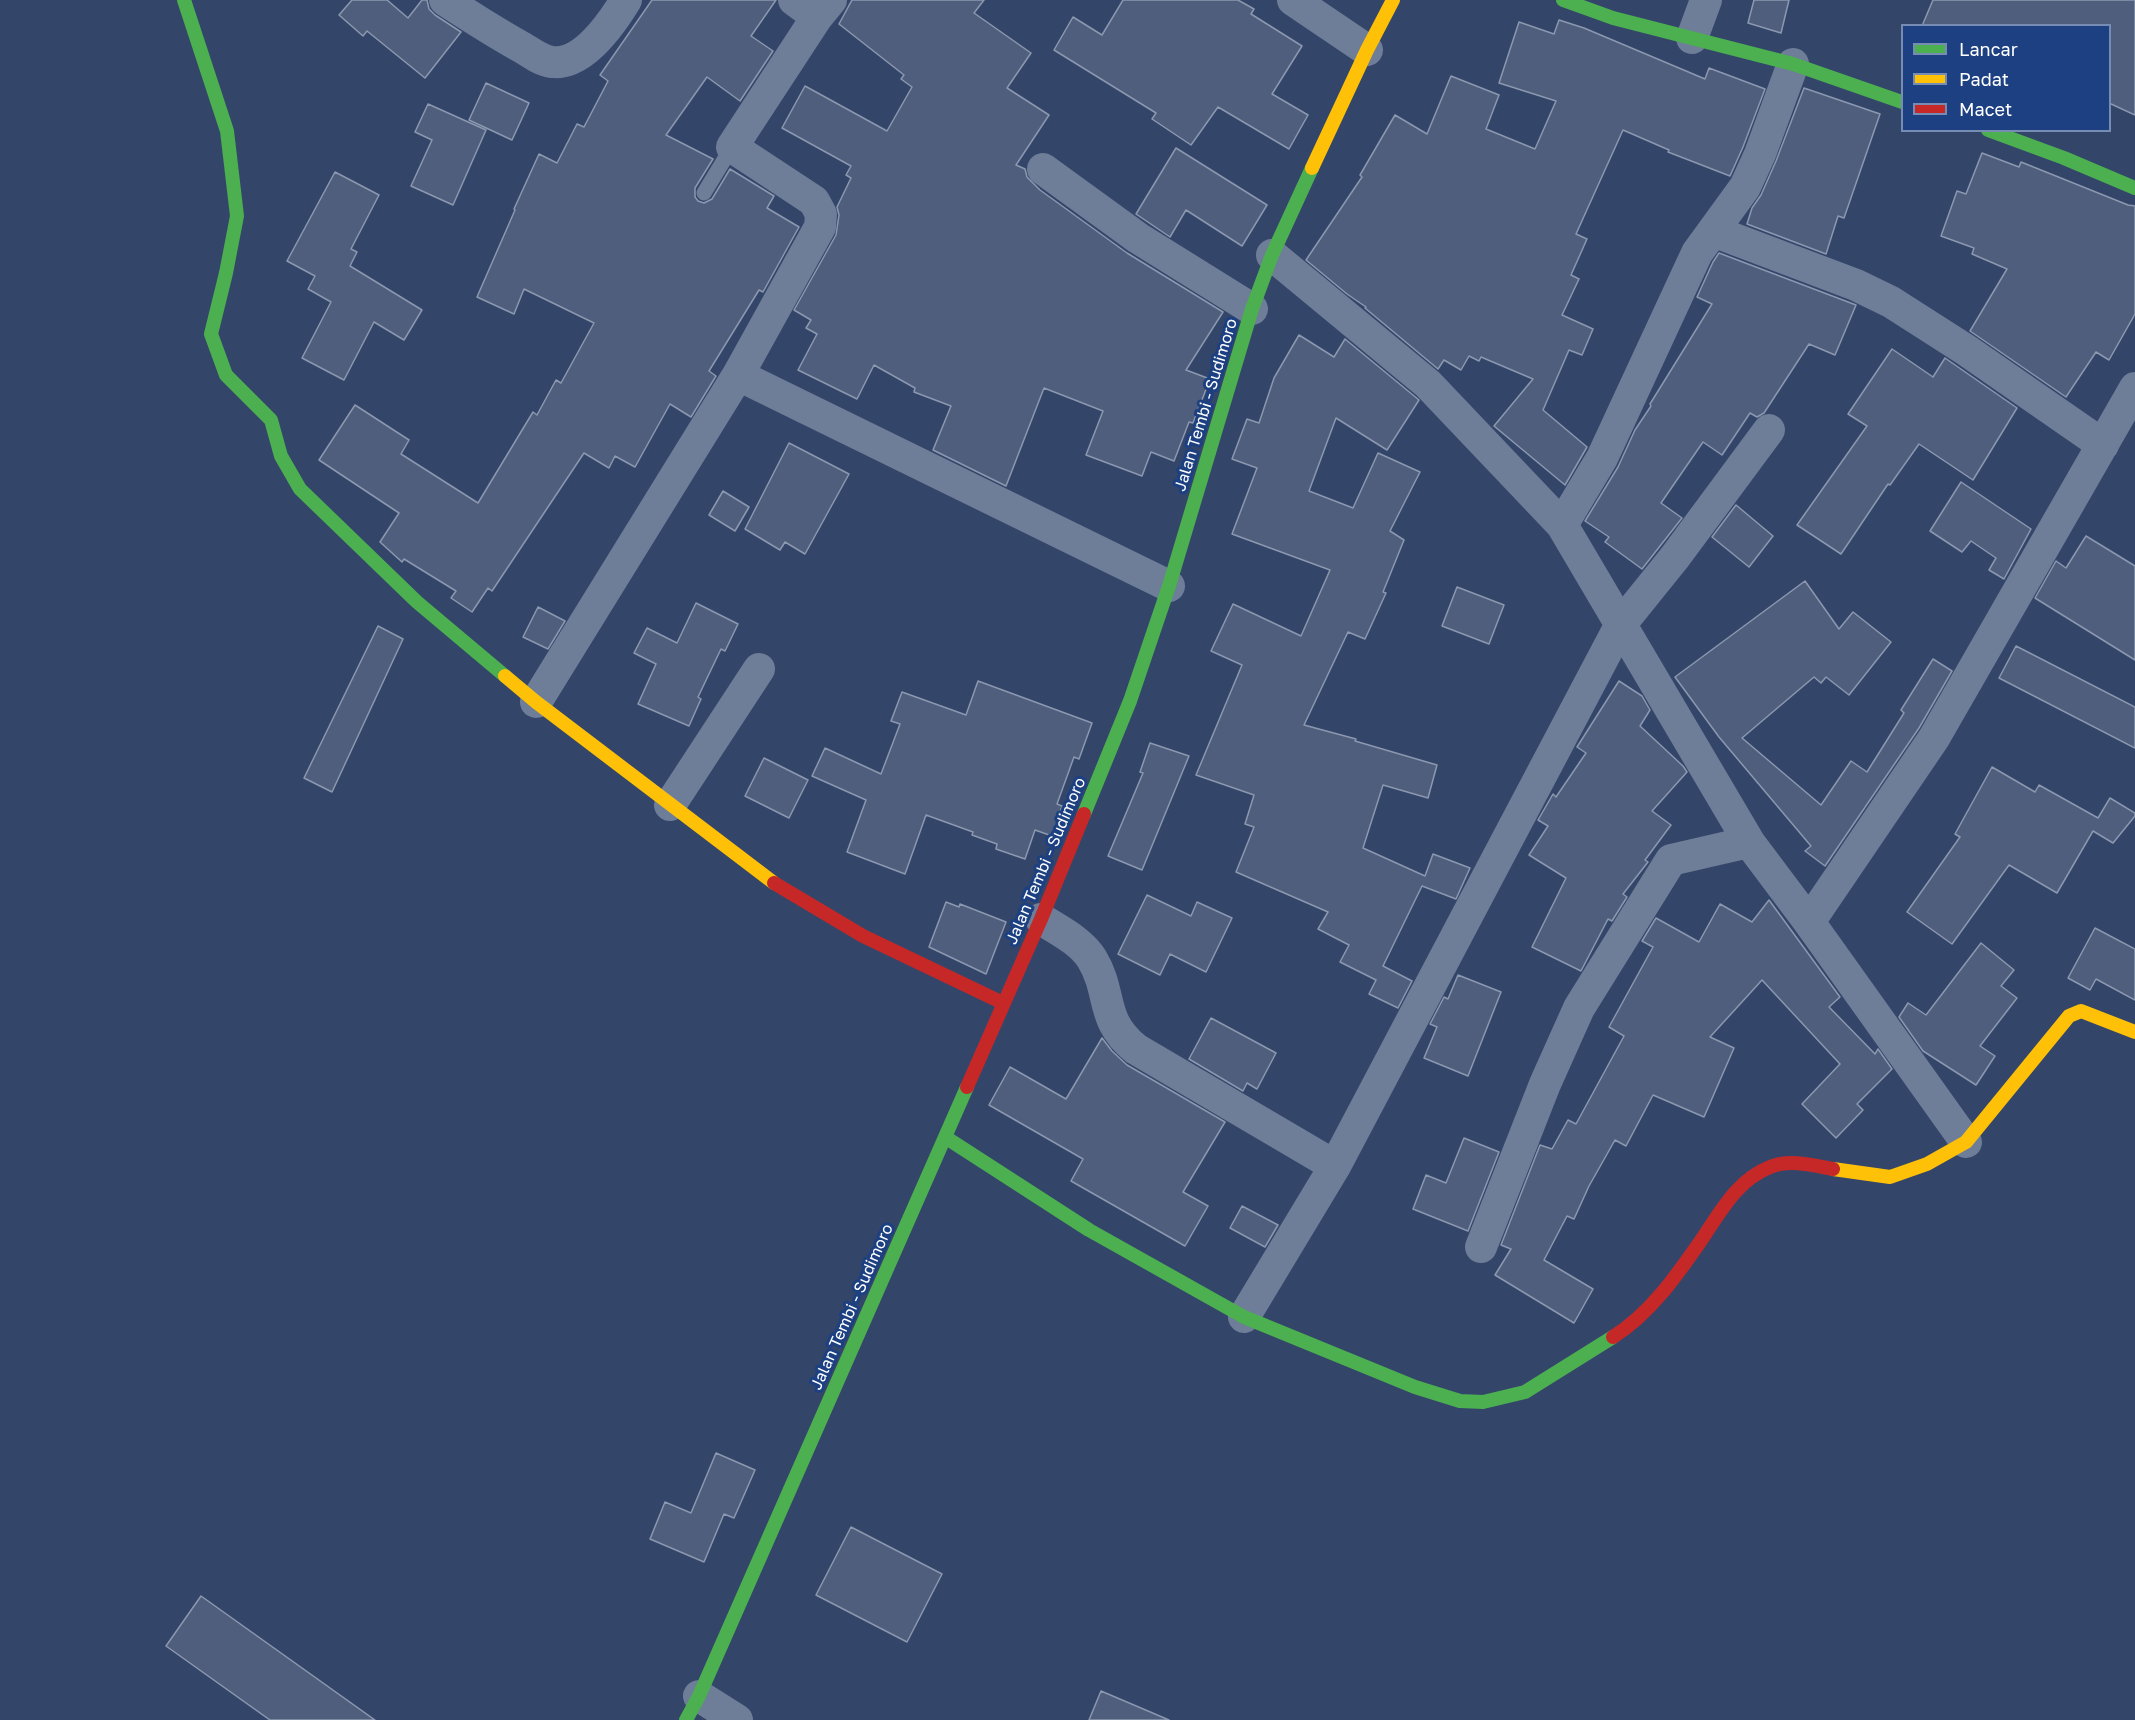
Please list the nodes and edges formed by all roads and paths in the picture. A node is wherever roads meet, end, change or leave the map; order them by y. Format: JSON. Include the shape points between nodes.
{"nodes":[{"id":1,"x":445,"y":0,"type":"edge"},
{"id":2,"x":626,"y":0,"type":"edge"},
{"id":3,"x":1293,"y":0,"type":"edge"},
{"id":4,"x":1393,"y":0,"type":"edge"},
{"id":5,"x":1563,"y":0,"type":"edge"},
{"id":6,"x":1706,"y":0,"type":"edge"},
{"id":7,"x":189,"y":2,"type":"edge"},
{"id":8,"x":814,"y":6,"type":"edge"},
{"id":9,"x":1692,"y":38,"type":"junction"},
{"id":10,"x":1367,"y":50,"type":"junction"},
{"id":11,"x":1793,"y":64,"type":"junction"},
{"id":12,"x":1901,"y":102,"type":"edge"},
{"id":13,"x":1993,"y":132,"type":"edge"},
{"id":14,"x":732,"y":147,"type":"junction"},
{"id":15,"x":1043,"y":169,"type":"dead end"},
{"id":16,"x":2135,"y":188,"type":"edge"},
{"id":17,"x":704,"y":193,"type":"dead end"},
{"id":18,"x":1713,"y":231,"type":"junction"},
{"id":19,"x":1272,"y":255,"type":"junction"},
{"id":20,"x":1252,"y":309,"type":"junction"},
{"id":21,"x":738,"y":375,"type":"junction"},
{"id":22,"x":2135,"y":388,"type":"edge"},
{"id":23,"x":1769,"y":430,"type":"dead end"},
{"id":24,"x":2103,"y":445,"type":"junction"},
{"id":25,"x":1562,"y":525,"type":"junction"},
{"id":26,"x":1168,"y":586,"type":"junction"},
{"id":27,"x":1621,"y":624,"type":"junction"},
{"id":28,"x":759,"y":669,"type":"dead end"},
{"id":29,"x":536,"y":702,"type":"junction"},
{"id":30,"x":670,"y":805,"type":"junction"},
{"id":31,"x":1749,"y":842,"type":"junction"},
{"id":32,"x":1041,"y":919,"type":"junction"},
{"id":33,"x":1809,"y":922,"type":"junction"},
{"id":34,"x":1004,"y":1003,"type":"junction"},
{"id":35,"x":2135,"y":1032,"type":"edge"},
{"id":36,"x":945,"y":1137,"type":"junction"},
{"id":37,"x":1966,"y":1142,"type":"junction"},
{"id":38,"x":1335,"y":1166,"type":"junction"},
{"id":39,"x":1481,"y":1247,"type":"dead end"},
{"id":40,"x":1244,"y":1317,"type":"junction"},
{"id":41,"x":693,"y":1708,"type":"edge"},
{"id":42,"x":737,"y":1720,"type":"edge"}],
"edges":[{"from":1,"to":2,"type":"street","via":[[552,62],[571,59],[593,45]]},
{"from":3,"to":10,"type":"street"},
{"from":4,"to":10,"type":"street","name":"Jalan Tembi - Sudimoro"},
{"from":5,"to":9,"type":"street","via":[[1613,18]]},
{"from":6,"to":9,"type":"street"},
{"from":7,"to":29,"type":"street","via":[[228,131],[237,216],[211,334],[226,375],[271,420],[281,456],[300,489],[417,602]]},
{"from":8,"to":14,"type":"street"},
{"from":9,"to":11,"type":"street"},
{"from":10,"to":19,"type":"street","name":"Jalan Tembi - Sudimoro"},
{"from":11,"to":12,"type":"street"},
{"from":11,"to":18,"type":"street","via":[[1749,179]]},
{"from":13,"to":16,"type":"street"},
{"from":14,"to":17,"type":"lane"},
{"from":14,"to":21,"type":"street","via":[[814,201],[821,214],[820,226]]},
{"from":15,"to":20,"type":"street","via":[[1138,238]]},
{"from":18,"to":24,"type":"street","via":[[1891,302]]},
{"from":18,"to":25,"type":"street","via":[[1680,286],[1602,458]]},
{"from":19,"to":20,"type":"street","name":"Jalan Tembi - Sudimoro"},
{"from":19,"to":25,"type":"street","via":[[1428,384]]},
{"from":20,"to":26,"type":"street","name":"Jalan Tembi - Sudimoro"},
{"from":21,"to":26,"type":"street"},
{"from":21,"to":29,"type":"street"},
{"from":22,"to":24,"type":"street"},
{"from":23,"to":27,"type":"street"},
{"from":24,"to":33,"type":"street","via":[[1934,738]]},
{"from":25,"to":27,"type":"street"},
{"from":26,"to":32,"type":"street","name":"Jalan Tembi - Sudimoro","via":[[1130,701]]},
{"from":27,"to":31,"type":"street"},
{"from":27,"to":38,"type":"street"},
{"from":28,"to":30,"type":"street"},
{"from":29,"to":30,"type":"street"},
{"from":30,"to":34,"type":"street","via":[[775,884],[863,936]]},
{"from":31,"to":33,"type":"street"},
{"from":31,"to":39,"type":"street","via":[[1671,860],[1579,1008]]},
{"from":32,"to":34,"type":"street","name":"Jalan Tembi - Sudimoro"},
{"from":32,"to":38,"type":"street","via":[[1077,942],[1092,960],[1109,1013],[1122,1038]]},
{"from":33,"to":37,"type":"street"},
{"from":34,"to":36,"type":"street","name":"Jalan Tembi - Sudimoro"},
{"from":35,"to":37,"type":"street","via":[[2081,1011],[2074,1012]]},
{"from":36,"to":40,"type":"street","via":[[1089,1230]]},
{"from":36,"to":41,"type":"street","name":"Jalan Tembi - Sudimoro"},
{"from":37,"to":40,"type":"street","via":[[1927,1164],[1890,1177],[1799,1162],[1771,1166],[1745,1180],[1661,1293],[1628,1328],[1543,1382],[1501,1399],[1460,1401]]},
{"from":38,"to":40,"type":"street"},
{"from":41,"to":42,"type":"street"}]}
